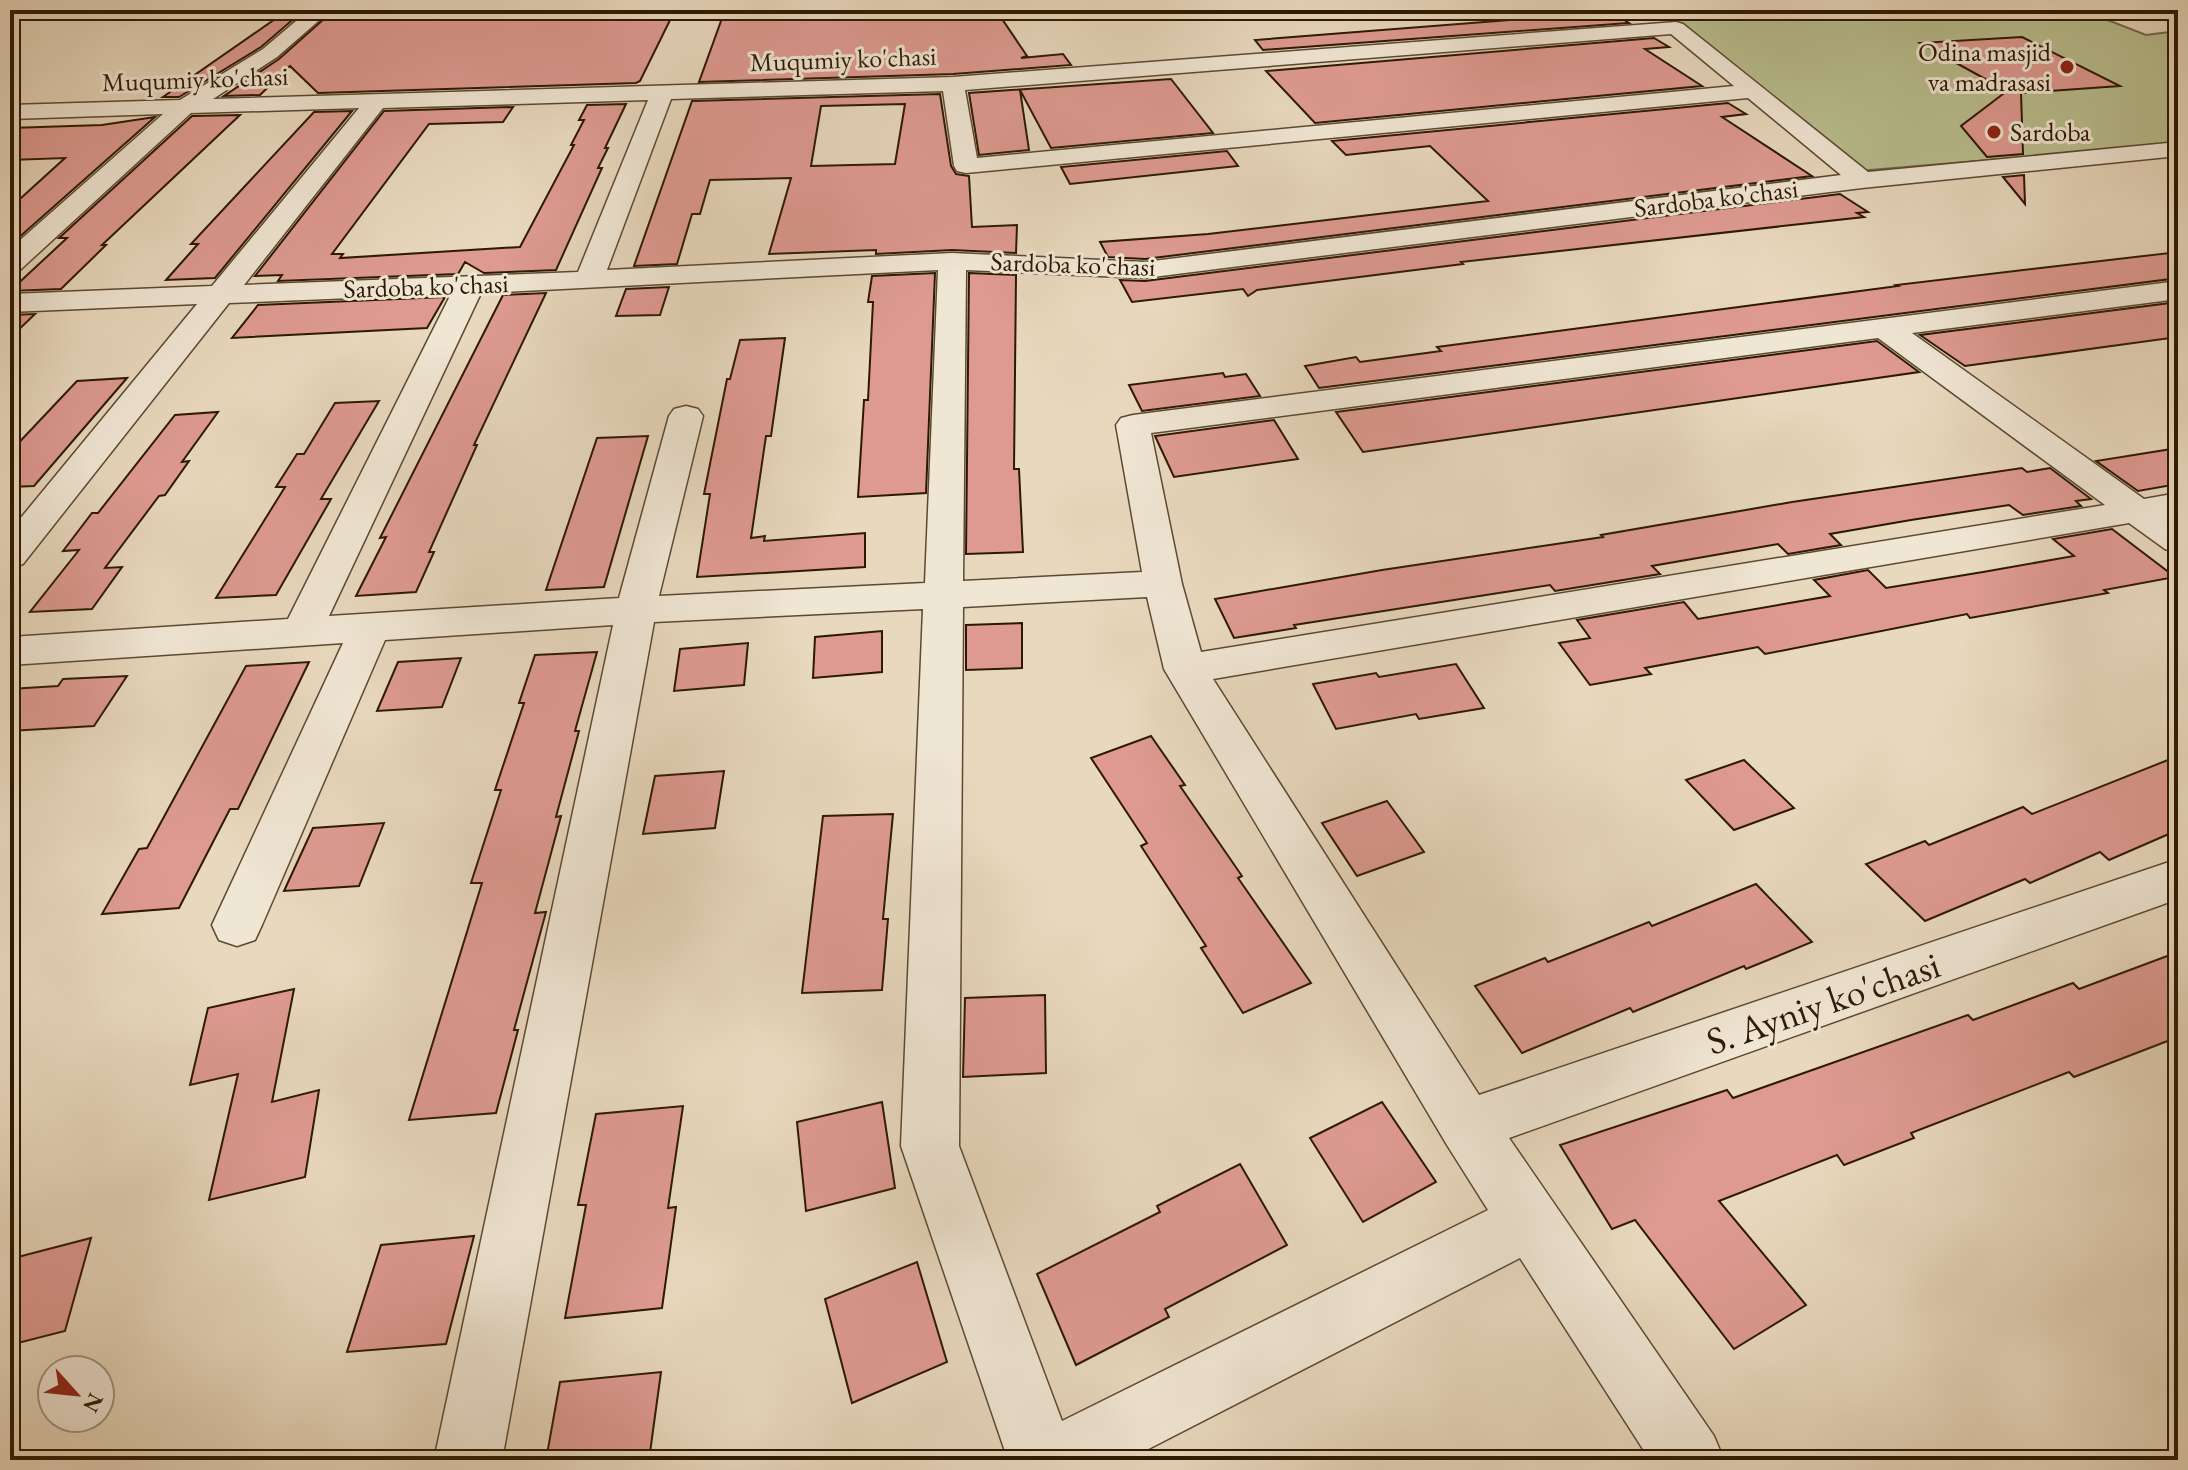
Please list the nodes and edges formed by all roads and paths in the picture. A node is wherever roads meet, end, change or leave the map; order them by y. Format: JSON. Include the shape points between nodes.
{"nodes":[{"id":1,"x":321,"y":10,"type":"edge"},
{"id":2,"x":953,"y":84,"type":"junction"},
{"id":3,"x":1753,"y":91,"type":"junction"},
{"id":4,"x":662,"y":92,"type":"junction"},
{"id":5,"x":376,"y":102,"type":"junction"},
{"id":6,"x":185,"y":107,"type":"junction"},
{"id":7,"x":10,"y":112,"type":"edge"},
{"id":8,"x":2178,"y":149,"type":"edge"},
{"id":9,"x":1862,"y":180,"type":"junction"},
{"id":10,"x":952,"y":261,"type":"junction"},
{"id":11,"x":10,"y":264,"type":"edge"},
{"id":12,"x":589,"y":280,"type":"junction"},
{"id":13,"x":470,"y":285,"type":"junction"},
{"id":14,"x":2178,"y":290,"type":"edge"},
{"id":15,"x":225,"y":292,"type":"junction"},
{"id":16,"x":10,"y":303,"type":"edge"},
{"id":17,"x":1886,"y":329,"type":"junction"},
{"id":18,"x":686,"y":416,"type":"dead end"},
{"id":19,"x":2178,"y":504,"type":"edge"},
{"id":20,"x":2134,"y":511,"type":"junction"},
{"id":21,"x":2178,"y":541,"type":"edge"},
{"id":22,"x":10,"y":556,"type":"edge"},
{"id":23,"x":1163,"y":584,"type":"junction"},
{"id":24,"x":944,"y":597,"type":"junction"},
{"id":25,"x":636,"y":610,"type":"junction"},
{"id":26,"x":370,"y":628,"type":"junction"},
{"id":27,"x":301,"y":634,"type":"junction"},
{"id":28,"x":10,"y":651,"type":"edge"},
{"id":29,"x":1185,"y":669,"type":"junction"},
{"id":30,"x":2178,"y":879,"type":"edge"},
{"id":31,"x":237,"y":925,"type":"dead end"},
{"id":32,"x":1467,"y":1126,"type":"junction"},
{"id":33,"x":1530,"y":1221,"type":"junction"},
{"id":34,"x":468,"y":1460,"type":"edge"},
{"id":35,"x":1042,"y":1460,"type":"edge"},
{"id":36,"x":1056,"y":1460,"type":"edge"},
{"id":37,"x":1690,"y":1460,"type":"edge"}],
"edges":[{"from":1,"to":6,"type":"street","via":[[270,53]]},
{"from":2,"to":3,"type":"street","name":"Muqumiy ko'chasi","via":[[1676,28]]},
{"from":2,"to":3,"type":"street","via":[[966,166]]},
{"from":2,"to":4,"type":"street","name":"Muqumiy ko'chasi"},
{"from":3,"to":9,"type":"street"},
{"from":4,"to":5,"type":"street","name":"Muqumiy ko'chasi"},
{"from":4,"to":12,"type":"street"},
{"from":5,"to":6,"type":"street","name":"Muqumiy ko'chasi"},
{"from":5,"to":15,"type":"street"},
{"from":6,"to":7,"type":"street","name":"Muqumiy ko'chasi"},
{"from":6,"to":11,"type":"street"},
{"from":8,"to":9,"type":"street","name":"Sardoba ko'chasi"},
{"from":9,"to":10,"type":"street","name":"Sardoba ko'chasi","via":[[1145,270]]},
{"from":10,"to":12,"type":"street","name":"Sardoba ko'chasi"},
{"from":10,"to":24,"type":"street"},
{"from":12,"to":13,"type":"street","name":"Sardoba ko'chasi"},
{"from":13,"to":15,"type":"street","name":"Sardoba ko'chasi"},
{"from":13,"to":27,"type":"street"},
{"from":14,"to":17,"type":"street"},
{"from":15,"to":16,"type":"street","name":"Sardoba ko'chasi"},
{"from":15,"to":22,"type":"street"},
{"from":17,"to":20,"type":"street"},
{"from":17,"to":23,"type":"street","via":[[1133,425]]},
{"from":18,"to":25,"type":"street"},
{"from":19,"to":20,"type":"street"},
{"from":20,"to":21,"type":"street"},
{"from":20,"to":29,"type":"street"},
{"from":23,"to":24,"type":"street"},
{"from":23,"to":29,"type":"street"},
{"from":24,"to":25,"type":"street"},
{"from":24,"to":35,"type":"street","via":[[930,1146]]},
{"from":25,"to":26,"type":"street"},
{"from":25,"to":34,"type":"street"},
{"from":26,"to":27,"type":"street"},
{"from":26,"to":31,"type":"street"},
{"from":27,"to":28,"type":"street"},
{"from":29,"to":32,"type":"street"},
{"from":30,"to":32,"type":"street","name":"S. Ayniy ko'chasi"},
{"from":32,"to":33,"type":"street"},
{"from":33,"to":36,"type":"street"},
{"from":33,"to":37,"type":"street"}]}
